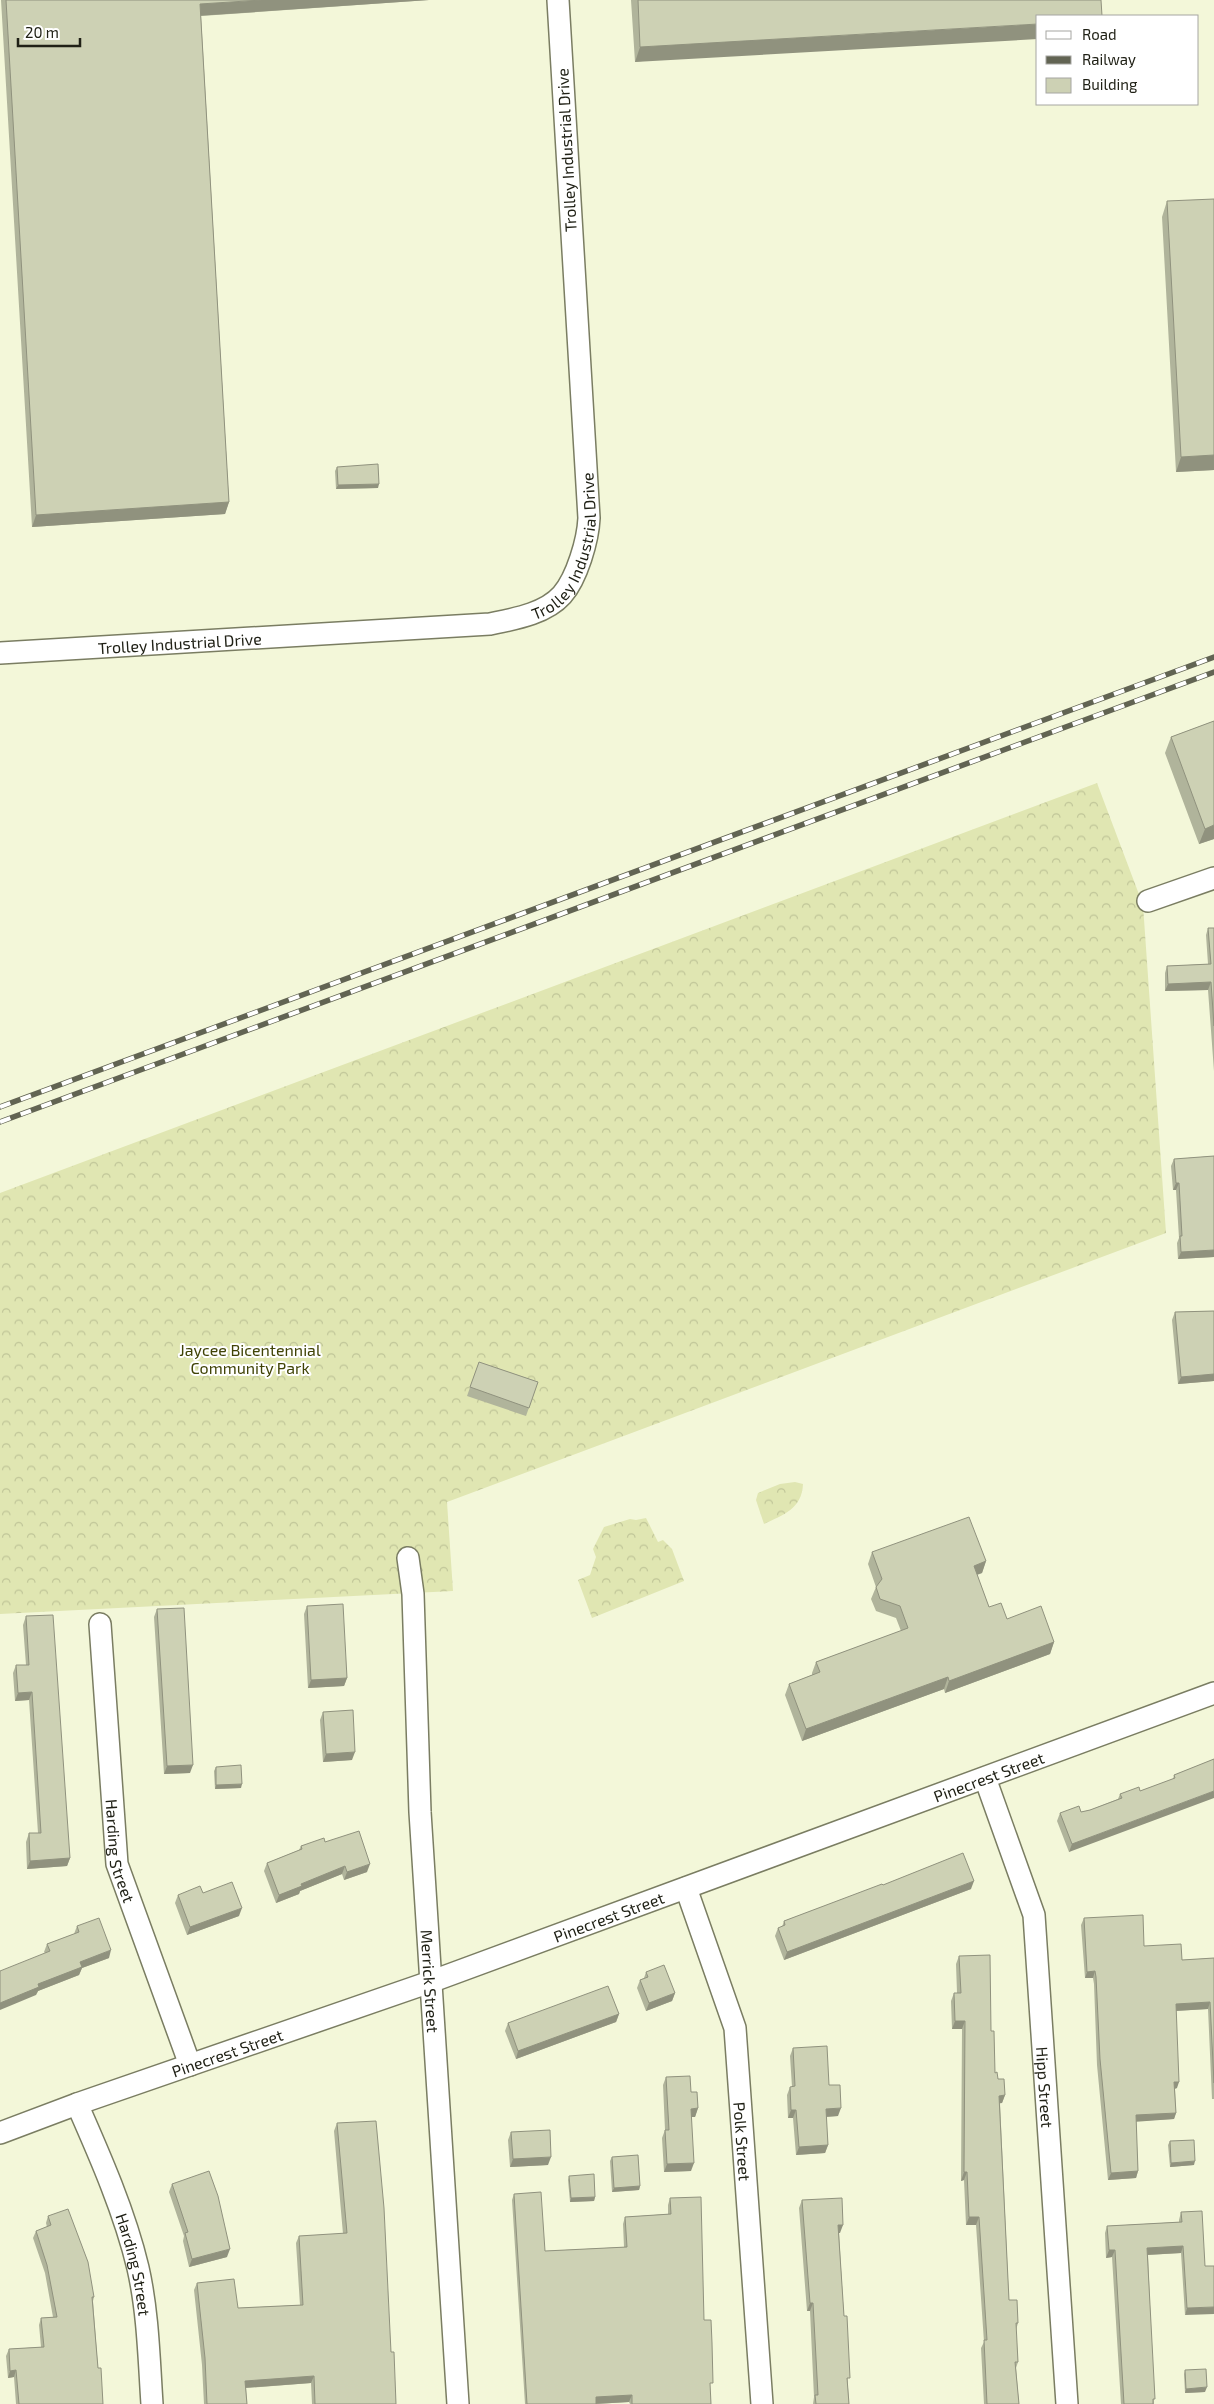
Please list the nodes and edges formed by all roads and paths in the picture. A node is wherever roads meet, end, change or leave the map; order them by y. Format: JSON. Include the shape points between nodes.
{"nodes":[{"id":1,"x":558,"y":0,"type":"edge"},
{"id":2,"x":0,"y":653,"type":"edge"},
{"id":3,"x":1214,"y":878,"type":"edge"},
{"id":4,"x":1148,"y":902,"type":"dead end"},
{"id":5,"x":408,"y":1558,"type":"dead end"},
{"id":6,"x":100,"y":1624,"type":"dead end"},
{"id":7,"x":1214,"y":1692,"type":"edge"},
{"id":8,"x":985,"y":1778,"type":"junction"},
{"id":9,"x":686,"y":1888,"type":"junction"},
{"id":10,"x":430,"y":1982,"type":"junction"},
{"id":11,"x":190,"y":2065,"type":"junction"},
{"id":12,"x":77,"y":2104,"type":"junction"},
{"id":13,"x":0,"y":2133,"type":"edge"},
{"id":14,"x":152,"y":2404,"type":"edge"},
{"id":15,"x":458,"y":2404,"type":"edge"},
{"id":16,"x":762,"y":2404,"type":"edge"},
{"id":17,"x":1067,"y":2404,"type":"edge"}],
"edges":[{"from":1,"to":2,"type":"street","name":"Trolley Industrial Drive","via":[[589,518],[588,536],[572,579],[562,595],[522,617],[490,624]]},
{"from":3,"to":4,"type":"street"},
{"from":5,"to":10,"type":"street","name":"Merrick Street","via":[[413,1594],[420,1812]]},
{"from":6,"to":11,"type":"street","name":"Harding Street","via":[[117,1864]]},
{"from":7,"to":8,"type":"street","name":"Pinecrest Street"},
{"from":8,"to":9,"type":"street","name":"Pinecrest Street"},
{"from":8,"to":17,"type":"street","name":"Hipp Street","via":[[1034,1915]]},
{"from":9,"to":10,"type":"street","name":"Pinecrest Street"},
{"from":9,"to":16,"type":"street","name":"Polk Street","via":[[735,2028]]},
{"from":10,"to":11,"type":"street","name":"Pinecrest Street"},
{"from":10,"to":15,"type":"street","name":"Merrick Street"},
{"from":11,"to":12,"type":"street","name":"Pinecrest Street"},
{"from":12,"to":13,"type":"street","name":"Pinecrest Street"},
{"from":12,"to":14,"type":"street","name":"Harding Street","via":[[96,2146],[138,2268]]}]}
